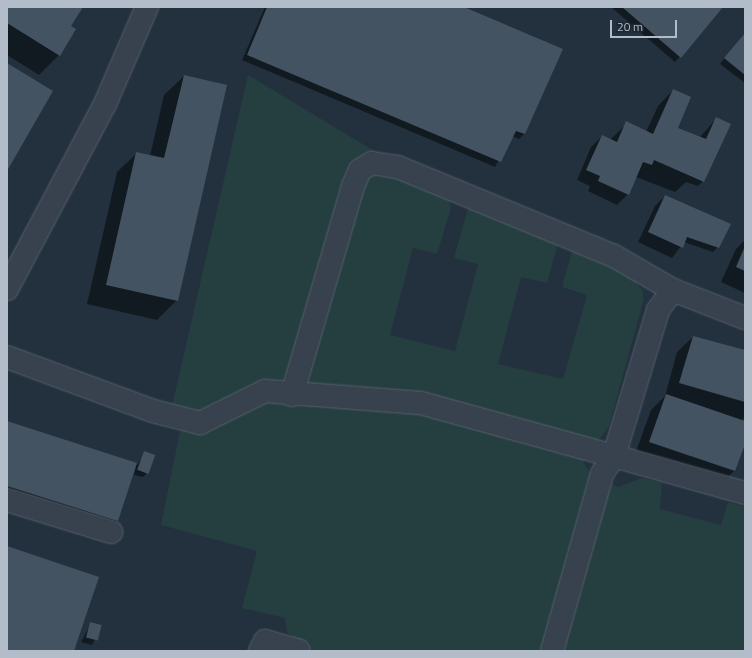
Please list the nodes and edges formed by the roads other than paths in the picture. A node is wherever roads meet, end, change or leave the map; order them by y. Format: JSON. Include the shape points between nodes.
{"nodes":[{"id":1,"x":147,"y":7,"type":"edge"},
{"id":2,"x":7,"y":289,"type":"edge"},
{"id":3,"x":673,"y":290,"type":"junction"},
{"id":4,"x":745,"y":318,"type":"edge"},
{"id":5,"x":7,"y":357,"type":"edge"},
{"id":6,"x":292,"y":395,"type":"junction"},
{"id":7,"x":614,"y":456,"type":"junction"},
{"id":8,"x":745,"y":493,"type":"edge"},
{"id":9,"x":7,"y":500,"type":"edge"},
{"id":10,"x":111,"y":532,"type":"dead end"},
{"id":11,"x":260,"y":651,"type":"edge"},
{"id":12,"x":299,"y":651,"type":"edge"},
{"id":13,"x":552,"y":651,"type":"edge"}],
"edges":[{"from":1,"to":2,"type":"lane","via":[[105,104]]},
{"from":3,"to":4,"type":"lane"},
{"from":3,"to":6,"type":"lane","via":[[614,256],[398,168],[372,163],[360,170],[353,186]]},
{"from":3,"to":7,"type":"lane","via":[[658,310]]},
{"from":5,"to":6,"type":"lane","via":[[153,411],[200,423],[265,391]]},
{"from":6,"to":7,"type":"lane","via":[[421,403]]},
{"from":7,"to":8,"type":"lane"},
{"from":7,"to":13,"type":"lane","via":[[602,474]]},
{"from":9,"to":10,"type":"lane"},
{"from":11,"to":12,"type":"lane","via":[[265,641]]}]}
